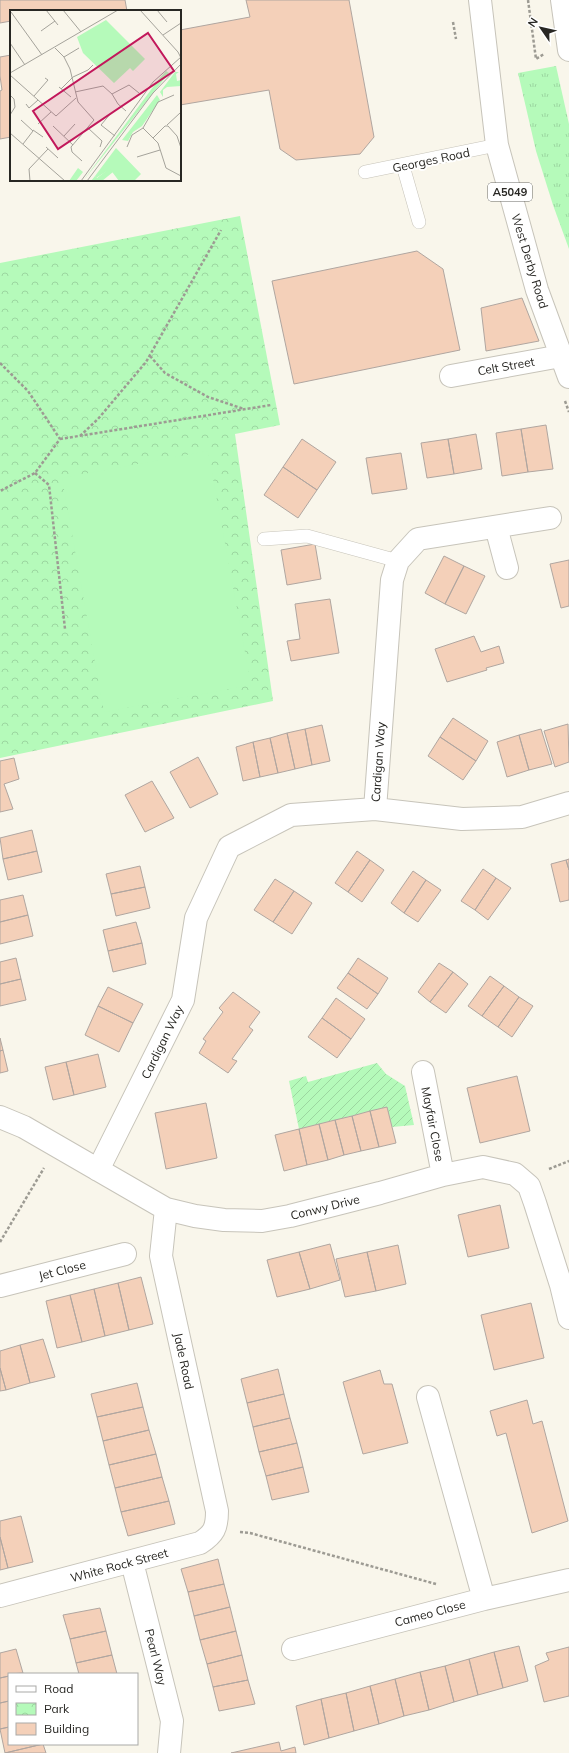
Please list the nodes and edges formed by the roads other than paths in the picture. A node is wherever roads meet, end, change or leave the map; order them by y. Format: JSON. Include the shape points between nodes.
{"nodes":[{"id":1,"x":480,"y":0,"type":"edge"},
{"id":2,"x":562,"y":0,"type":"edge"},
{"id":3,"x":569,"y":50,"type":"edge"},
{"id":4,"x":496,"y":145,"type":"junction"},
{"id":5,"x":403,"y":166,"type":"junction"},
{"id":6,"x":365,"y":172,"type":"dead end"},
{"id":7,"x":420,"y":222,"type":"dead end"},
{"id":8,"x":561,"y":356,"type":"junction"},
{"id":9,"x":451,"y":376,"type":"dead end"},
{"id":10,"x":569,"y":377,"type":"edge"},
{"id":11,"x":550,"y":518,"type":"dead end"},
{"id":12,"x":496,"y":527,"type":"junction"},
{"id":13,"x":264,"y":539,"type":"dead end"},
{"id":14,"x":398,"y":561,"type":"junction"},
{"id":15,"x":507,"y":568,"type":"dead end"},
{"id":16,"x":569,"y":803,"type":"edge"},
{"id":17,"x":375,"y":809,"type":"junction"},
{"id":18,"x":423,"y":1072,"type":"dead end"},
{"id":19,"x":0,"y":1117,"type":"edge"},
{"id":20,"x":98,"y":1170,"type":"junction"},
{"id":21,"x":443,"y":1175,"type":"junction"},
{"id":22,"x":166,"y":1209,"type":"junction"},
{"id":23,"x":125,"y":1254,"type":"dead end"},
{"id":24,"x":565,"y":1285,"type":"edge"},
{"id":25,"x":0,"y":1286,"type":"edge"},
{"id":26,"x":569,"y":1318,"type":"edge"},
{"id":27,"x":428,"y":1397,"type":"dead end"},
{"id":28,"x":217,"y":1511,"type":"joint"},
{"id":29,"x":132,"y":1562,"type":"junction"},
{"id":30,"x":569,"y":1580,"type":"edge"},
{"id":31,"x":0,"y":1596,"type":"edge"},
{"id":32,"x":484,"y":1599,"type":"junction"},
{"id":33,"x":293,"y":1649,"type":"dead end"},
{"id":34,"x":169,"y":1753,"type":"edge"}],
"edges":[{"from":1,"to":4,"type":"main road","name":"West Derby Road","number":"A5049"},
{"from":2,"to":3,"type":"main road"},
{"from":4,"to":5,"type":"lane","name":"Georges Road"},
{"from":4,"to":8,"type":"main road","name":"West Derby Road","number":"A5049","via":[[537,290]]},
{"from":5,"to":6,"type":"lane","name":"Georges Road"},
{"from":5,"to":7,"type":"lane"},
{"from":8,"to":9,"type":"main road","name":"Celt Street"},
{"from":8,"to":10,"type":"main road","name":"West Derby Road","number":"A5049"},
{"from":11,"to":12,"type":"main road","name":"Cardigan Way"},
{"from":12,"to":14,"type":"main road","name":"Cardigan Way","via":[[418,539]]},
{"from":12,"to":15,"type":"main road"},
{"from":13,"to":14,"type":"lane","via":[[306,536]]},
{"from":14,"to":17,"type":"main road","name":"Cardigan Way","via":[[392,580]]},
{"from":16,"to":17,"type":"main road","via":[[522,817],[462,818]]},
{"from":17,"to":20,"type":"main road","name":"Cardigan Way","via":[[291,815],[229,847],[196,918],[183,1000]]},
{"from":18,"to":21,"type":"main road","name":"Mayfair Close"},
{"from":19,"to":20,"type":"main road","name":"Conwy Drive","via":[[24,1127]]},
{"from":20,"to":22,"type":"main road","name":"Conwy Drive"},
{"from":21,"to":22,"type":"main road","name":"Conwy Drive","via":[[290,1216],[262,1221],[224,1220]]},
{"from":21,"to":24,"type":"main road","name":"Conwy Drive","via":[[483,1167],[515,1174],[529,1186]]},
{"from":22,"to":28,"type":"main road","name":"Jade Road","via":[[161,1256]]},
{"from":23,"to":25,"type":"main road","name":"Jet Close"},
{"from":24,"to":26,"type":"main road","name":"Conwy Drive"},
{"from":27,"to":32,"type":"main road"},
{"from":28,"to":29,"type":"main road","name":"White Rock Street","via":[[217,1524],[211,1536],[200,1544]]},
{"from":29,"to":31,"type":"main road","name":"White Rock Street"},
{"from":29,"to":34,"type":"main road","name":"Pearl Way","via":[[172,1721]]},
{"from":30,"to":32,"type":"main road","name":"Cameo Close"},
{"from":32,"to":33,"type":"main road","name":"Cameo Close"}]}
